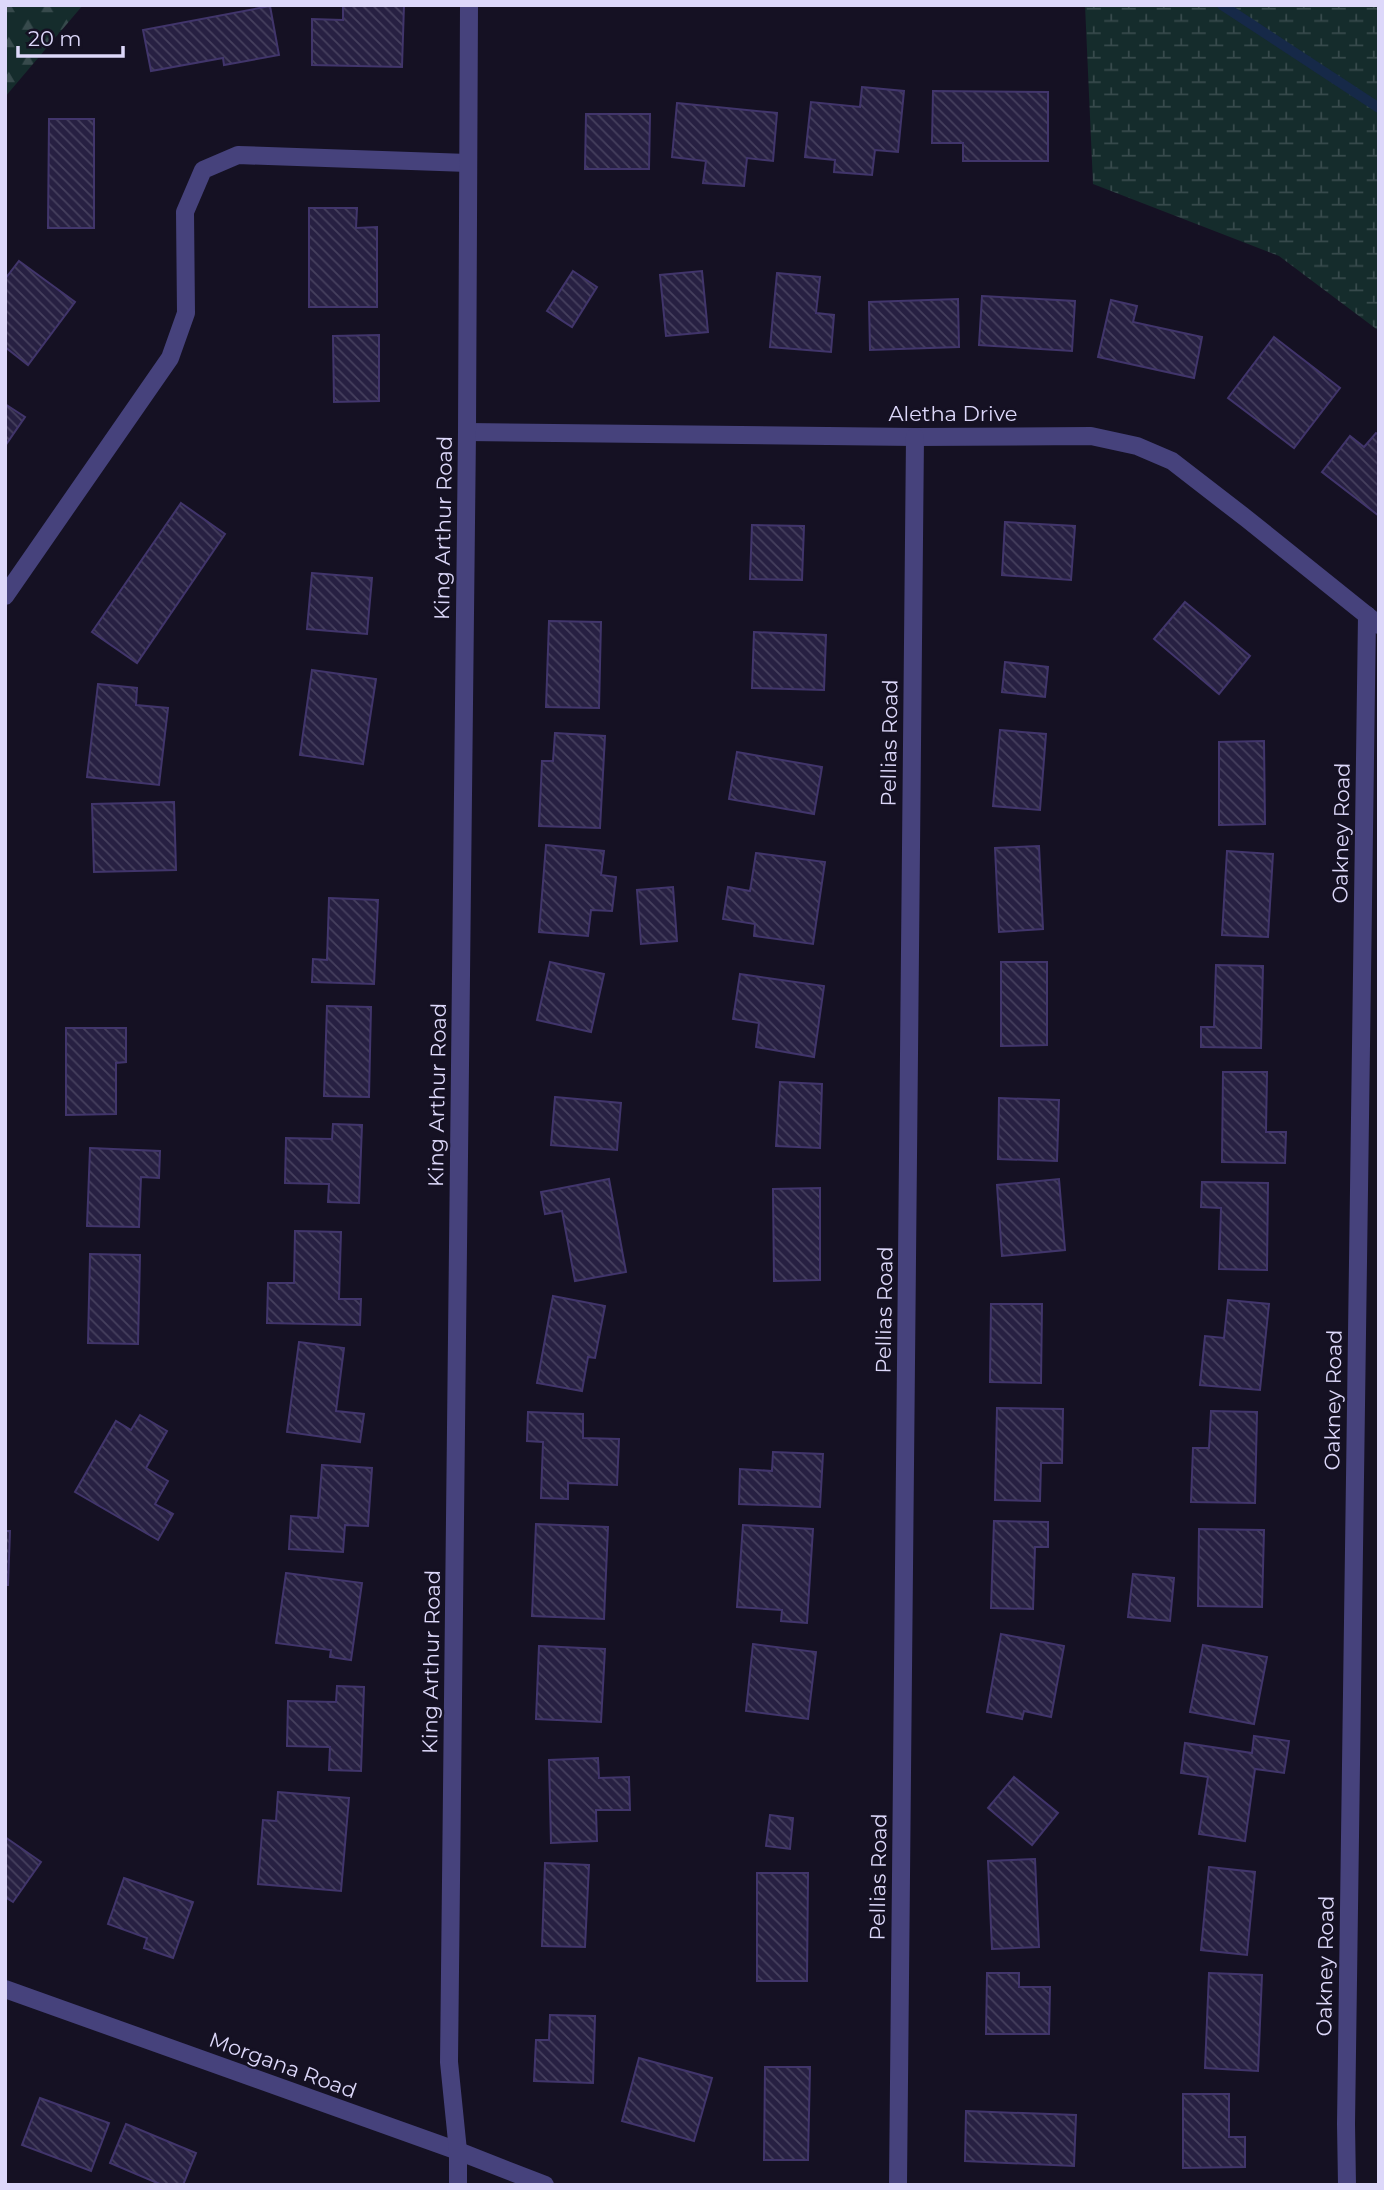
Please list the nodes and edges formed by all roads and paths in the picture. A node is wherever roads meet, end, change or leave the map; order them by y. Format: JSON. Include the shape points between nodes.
{"nodes":[{"id":1,"x":469,"y":5,"type":"edge"},
{"id":2,"x":468,"y":163,"type":"junction"},
{"id":3,"x":467,"y":432,"type":"junction"},
{"id":4,"x":915,"y":436,"type":"junction"},
{"id":5,"x":5,"y":596,"type":"edge"},
{"id":6,"x":1373,"y":620,"type":"edge"},
{"id":7,"x":5,"y":1989,"type":"edge"},
{"id":8,"x":458,"y":2151,"type":"junction"},
{"id":9,"x":458,"y":2185,"type":"edge"},
{"id":10,"x":545,"y":2185,"type":"edge"},
{"id":11,"x":898,"y":2185,"type":"edge"},
{"id":12,"x":1347,"y":2185,"type":"edge"}],
"edges":[{"from":1,"to":2,"type":"street","name":"King Arthur Road"},
{"from":2,"to":3,"type":"street","name":"King Arthur Road"},
{"from":2,"to":5,"type":"street","via":[[239,155],[203,170],[186,212],[186,313],[170,358]]},
{"from":3,"to":4,"type":"street","name":"Aletha Drive"},
{"from":3,"to":8,"type":"street","name":"King Arthur Road","via":[[449,2062]]},
{"from":4,"to":6,"type":"street","name":"Aletha Drive","via":[[1091,436],[1137,446],[1171,461]]},
{"from":4,"to":11,"type":"street","name":"Pellias Road"},
{"from":6,"to":12,"type":"street","name":"Oakney Road"},
{"from":7,"to":8,"type":"street","name":"Morgana Road"},
{"from":8,"to":9,"type":"street","name":"King Arthur Road"},
{"from":8,"to":10,"type":"street","name":"Morgana Road"}]}
